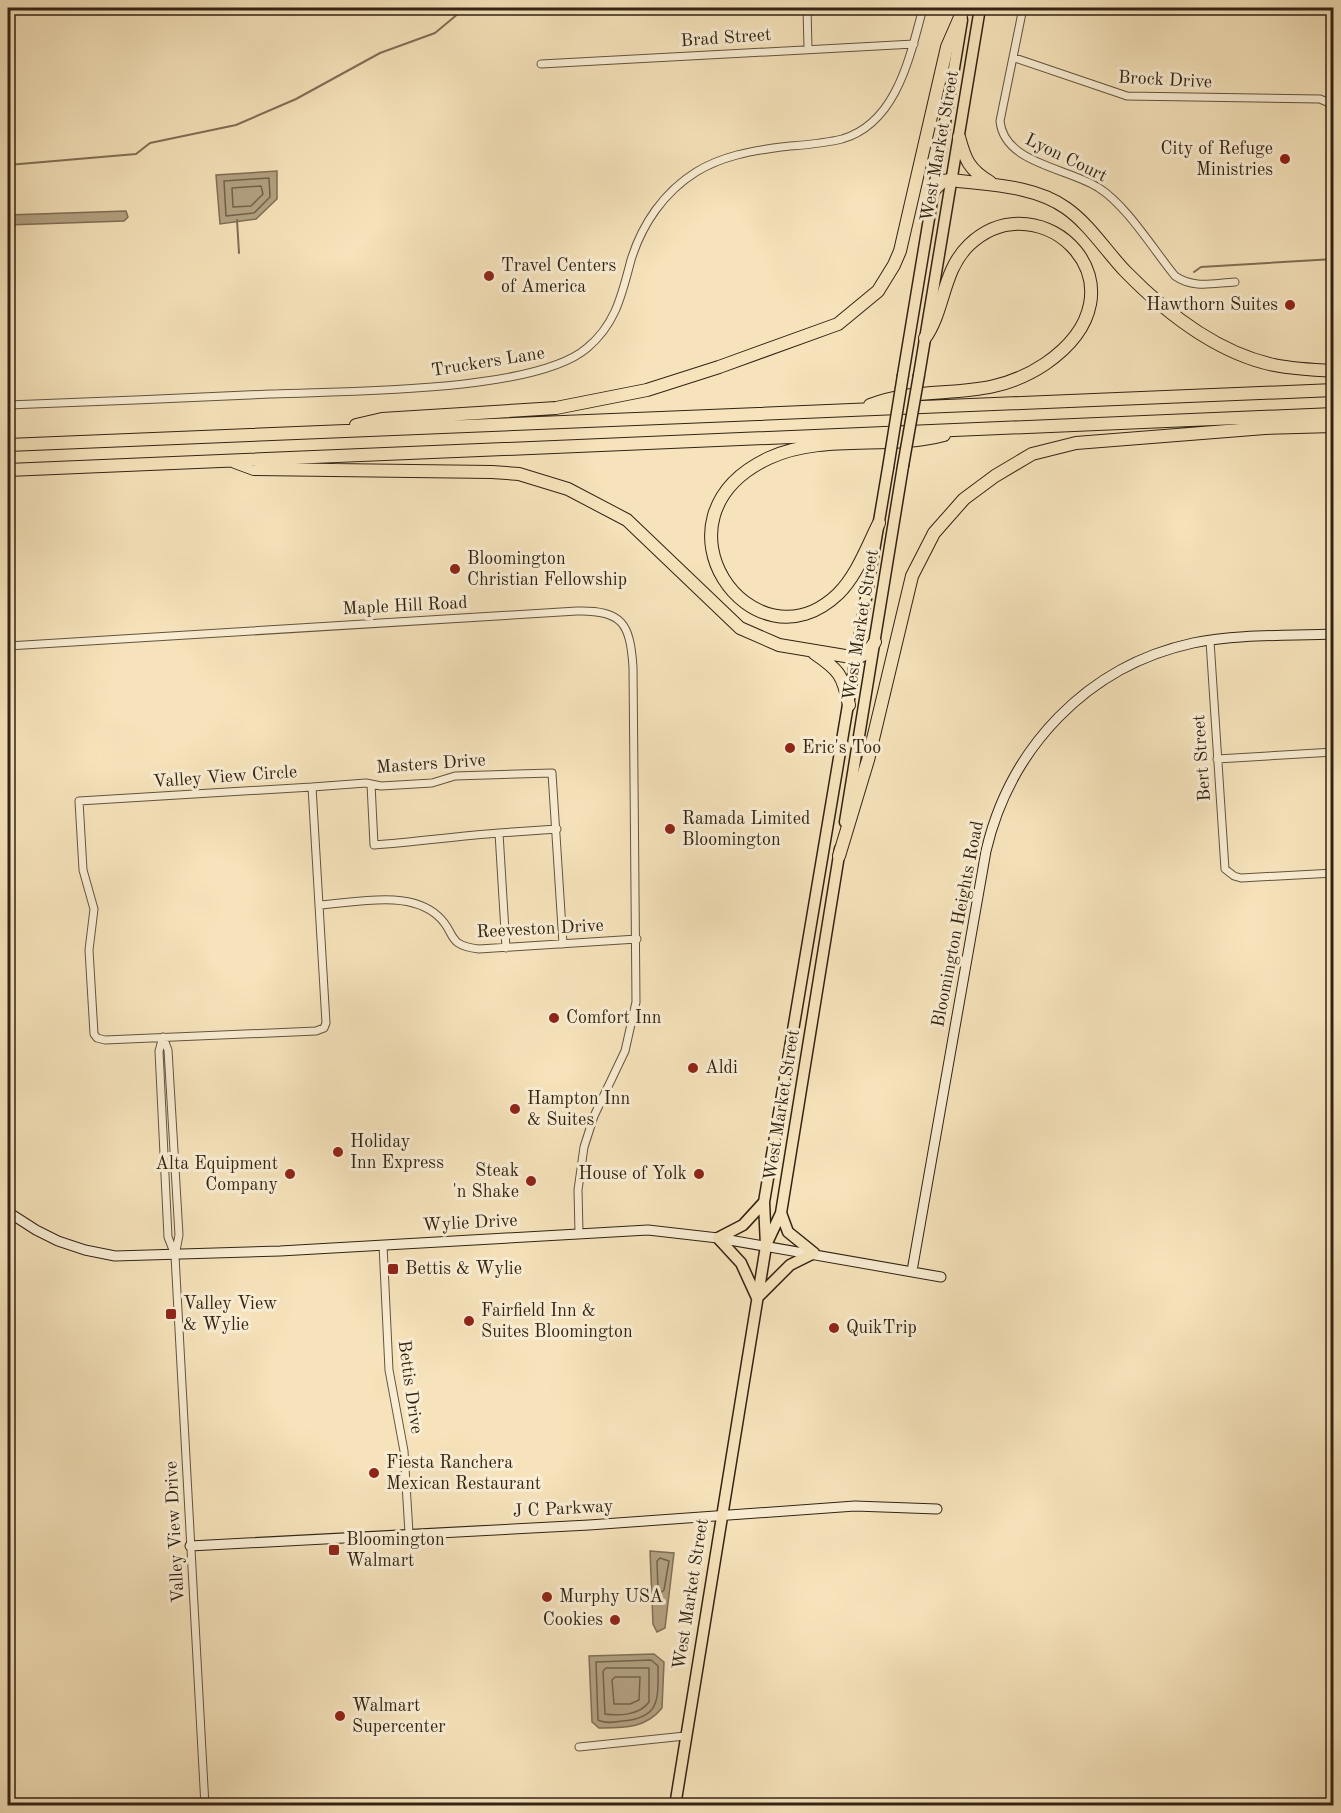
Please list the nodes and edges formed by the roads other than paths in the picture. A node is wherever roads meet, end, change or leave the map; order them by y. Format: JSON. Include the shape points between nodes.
{"nodes":[{"id":1,"x":807,"y":8,"type":"edge"},
{"id":2,"x":923,"y":8,"type":"edge"},
{"id":3,"x":964,"y":8,"type":"edge"},
{"id":4,"x":980,"y":8,"type":"edge"},
{"id":5,"x":1023,"y":8,"type":"edge"},
{"id":6,"x":914,"y":44,"type":"junction"},
{"id":7,"x":808,"y":48,"type":"junction"},
{"id":8,"x":1015,"y":57,"type":"junction"},
{"id":9,"x":541,"y":64,"type":"dead end"},
{"id":10,"x":1334,"y":105,"type":"edge"},
{"id":11,"x":959,"y":137,"type":"junction"},
{"id":12,"x":951,"y":180,"type":"junction"},
{"id":13,"x":996,"y":185,"type":"junction"},
{"id":14,"x":934,"y":190,"type":"junction"},
{"id":15,"x":1235,"y":282,"type":"dead end"},
{"id":16,"x":925,"y":338,"type":"junction"},
{"id":17,"x":1334,"y":372,"type":"edge"},
{"id":18,"x":1334,"y":390,"type":"edge"},
{"id":19,"x":8,"y":405,"type":"edge"},
{"id":20,"x":859,"y":409,"type":"junction"},
{"id":21,"x":1334,"y":414,"type":"edge"},
{"id":22,"x":1334,"y":426,"type":"edge"},
{"id":23,"x":966,"y":429,"type":"junction"},
{"id":24,"x":320,"y":432,"type":"junction"},
{"id":25,"x":8,"y":445,"type":"edge"},
{"id":26,"x":228,"y":460,"type":"junction"},
{"id":27,"x":8,"y":470,"type":"edge"},
{"id":28,"x":879,"y":523,"type":"junction"},
{"id":29,"x":1334,"y":634,"type":"edge"},
{"id":30,"x":1210,"y":640,"type":"junction"},
{"id":31,"x":875,"y":642,"type":"junction"},
{"id":32,"x":8,"y":646,"type":"edge"},
{"id":33,"x":811,"y":651,"type":"junction"},
{"id":34,"x":857,"y":658,"type":"junction"},
{"id":35,"x":849,"y":705,"type":"junction"},
{"id":36,"x":1334,"y":752,"type":"edge"},
{"id":37,"x":1217,"y":759,"type":"junction"},
{"id":38,"x":371,"y":784,"type":"junction"},
{"id":39,"x":312,"y":787,"type":"junction"},
{"id":40,"x":557,"y":829,"type":"junction"},
{"id":41,"x":499,"y":833,"type":"junction"},
{"id":42,"x":839,"y":856,"type":"junction"},
{"id":43,"x":1334,"y":873,"type":"edge"},
{"id":44,"x":319,"y":905,"type":"junction"},
{"id":45,"x":637,"y":939,"type":"junction"},
{"id":46,"x":562,"y":944,"type":"junction"},
{"id":47,"x":506,"y":948,"type":"junction"},
{"id":48,"x":163,"y":1037,"type":"junction"},
{"id":49,"x":764,"y":1202,"type":"junction"},
{"id":50,"x":8,"y":1212,"type":"edge"},
{"id":51,"x":781,"y":1213,"type":"junction"},
{"id":52,"x":579,"y":1233,"type":"junction"},
{"id":53,"x":718,"y":1238,"type":"junction"},
{"id":54,"x":382,"y":1245,"type":"junction"},
{"id":55,"x":766,"y":1246,"type":"junction"},
{"id":56,"x":814,"y":1253,"type":"junction"},
{"id":57,"x":175,"y":1256,"type":"junction"},
{"id":58,"x":912,"y":1271,"type":"junction"},
{"id":59,"x":941,"y":1276,"type":"dead end"},
{"id":60,"x":757,"y":1298,"type":"junction"},
{"id":61,"x":937,"y":1509,"type":"dead end"},
{"id":62,"x":721,"y":1517,"type":"junction"},
{"id":63,"x":409,"y":1533,"type":"junction"},
{"id":64,"x":190,"y":1546,"type":"junction"},
{"id":65,"x":685,"y":1736,"type":"junction"},
{"id":66,"x":579,"y":1747,"type":"dead end"},
{"id":67,"x":205,"y":1806,"type":"edge"},
{"id":68,"x":675,"y":1806,"type":"edge"}],
"edges":[{"from":1,"to":7,"type":"street"},
{"from":2,"to":6,"type":"street","name":"Truckers Lane"},
{"from":3,"to":14,"type":"main road","name":"West Market Street"},
{"from":3,"to":24,"type":"highway","via":[[947,47],[894,265],[868,302],[838,324],[647,390],[543,410],[382,419]]},
{"from":4,"to":11,"type":"main road","name":"West Market Street"},
{"from":5,"to":8,"type":"street"},
{"from":6,"to":7,"type":"street","name":"Brad Street"},
{"from":6,"to":19,"type":"street","name":"Truckers Lane","via":[[885,108],[861,130],[830,142],[726,158],[669,193],[638,243],[613,319],[586,349],[553,367],[418,388]]},
{"from":7,"to":9,"type":"street","name":"Brad Street"},
{"from":8,"to":10,"type":"street","name":"Brock Drive","via":[[1127,96],[1320,99]]},
{"from":8,"to":15,"type":"street","name":"Lyon Court","via":[[1000,121],[1004,138],[1012,148],[1098,187],[1122,210],[1174,276],[1193,285]]},
{"from":11,"to":12,"type":"main road","name":"West Market Street"},
{"from":11,"to":13,"type":"highway","via":[[968,165]]},
{"from":12,"to":13,"type":"highway"},
{"from":12,"to":14,"type":"highway"},
{"from":12,"to":16,"type":"main road","name":"West Market Street"},
{"from":13,"to":17,"type":"highway","via":[[1040,195],[1066,208],[1156,303],[1222,345],[1273,365]]},
{"from":14,"to":28,"type":"main road","name":"West Market Street","bridge":true},
{"from":16,"to":20,"type":"highway","via":[[936,323],[948,277],[957,260],[972,243],[992,231],[1028,225],[1046,229],[1065,238],[1087,269],[1092,301],[1087,318],[1072,342],[1044,364],[988,389],[887,398]]},
{"from":16,"to":31,"type":"main road","name":"West Market Street","bridge":true},
{"from":18,"to":20,"type":"highway"},
{"from":20,"to":24,"type":"highway"},
{"from":21,"to":23,"type":"highway"},
{"from":22,"to":42,"type":"highway","via":[[1254,428],[1076,443],[1032,454],[964,499],[934,533],[912,576],[868,760]]},
{"from":23,"to":26,"type":"highway"},
{"from":23,"to":28,"type":"highway","via":[[923,440],[810,447],[770,458],[742,474],[724,495],[715,512],[710,539],[716,566],[730,591],[742,602],[763,612],[793,615],[823,605],[837,594],[856,571]]},
{"from":24,"to":25,"type":"highway"},
{"from":26,"to":27,"type":"highway"},
{"from":26,"to":33,"type":"highway","via":[[254,469],[519,474],[568,489],[627,520],[740,628],[779,645]]},
{"from":28,"to":34,"type":"main road","name":"West Market Street"},
{"from":29,"to":30,"type":"main road","name":"Bloomington Heights Road"},
{"from":30,"to":37,"type":"street","name":"Bert Street"},
{"from":30,"to":58,"type":"main road","name":"Bloomington Heights Road","via":[[1150,656],[1088,690],[1057,717],[1027,753],[1003,797],[977,891]]},
{"from":31,"to":34,"type":"highway"},
{"from":31,"to":42,"type":"main road","name":"West Market Street"},
{"from":32,"to":45,"type":"street","name":"Maple Hill Road","via":[[578,611],[609,613],[624,625],[632,646]]},
{"from":33,"to":34,"type":"highway"},
{"from":33,"to":35,"type":"highway","via":[[842,676]]},
{"from":34,"to":35,"type":"main road","name":"West Market Street"},
{"from":35,"to":49,"type":"main road","name":"West Market Street"},
{"from":36,"to":37,"type":"street"},
{"from":37,"to":43,"type":"street","name":"Bert Street","via":[[1222,850],[1228,873],[1241,878]]},
{"from":38,"to":39,"type":"street","name":"Masters Drive"},
{"from":38,"to":40,"type":"street","name":"Masters Drive","via":[[552,773]]},
{"from":38,"to":41,"type":"street","via":[[374,845]]},
{"from":39,"to":44,"type":"street","name":"Valley View Circle"},
{"from":39,"to":48,"type":"street","name":"Valley View Circle","via":[[79,801],[83,870],[93,909],[89,950],[94,1034],[105,1040]]},
{"from":40,"to":41,"type":"street"},
{"from":40,"to":46,"type":"street"},
{"from":41,"to":47,"type":"street"},
{"from":42,"to":51,"type":"main road","name":"West Market Street"},
{"from":44,"to":47,"type":"street","name":"Reeveston Drive","via":[[398,900],[439,916],[453,940],[466,947]]},
{"from":44,"to":48,"type":"street","name":"Valley View Circle","via":[[326,1023],[321,1030]]},
{"from":45,"to":46,"type":"street","name":"Reeveston Drive"},
{"from":45,"to":52,"type":"street","name":"Maple Hill Road","via":[[636,1002],[626,1051],[588,1133],[578,1190]]},
{"from":46,"to":47,"type":"street","name":"Reeveston Drive"},
{"from":48,"to":57,"type":"street","name":"Valley View Drive","via":[[168,1050],[179,1235]]},
{"from":49,"to":53,"type":"main road","via":[[743,1225]]},
{"from":49,"to":55,"type":"main road","name":"West Market Street"},
{"from":50,"to":57,"type":"main road","name":"Wylie Drive","via":[[36,1230],[85,1251],[123,1257]]},
{"from":51,"to":55,"type":"main road","name":"West Market Street"},
{"from":51,"to":56,"type":"main road","via":[[788,1232]]},
{"from":52,"to":53,"type":"main road","name":"Wylie Drive","via":[[659,1231]]},
{"from":52,"to":54,"type":"main road","name":"Wylie Drive"},
{"from":53,"to":55,"type":"main road","name":"Wylie Drive"},
{"from":53,"to":60,"type":"main road","via":[[741,1263]]},
{"from":54,"to":57,"type":"main road","name":"Wylie Drive"},
{"from":54,"to":63,"type":"street","name":"Bettis Drive","via":[[389,1370],[404,1451]]},
{"from":55,"to":56,"type":"main road","name":"Wylie Drive"},
{"from":55,"to":60,"type":"main road","name":"West Market Street"},
{"from":56,"to":58,"type":"main road","name":"Wylie Drive"},
{"from":56,"to":60,"type":"main road","via":[[790,1265]]},
{"from":57,"to":64,"type":"street","name":"Valley View Drive"},
{"from":58,"to":59,"type":"main road","name":"Wylie Drive"},
{"from":60,"to":62,"type":"main road","name":"West Market Street"},
{"from":61,"to":62,"type":"main road","name":"J C Parkway","via":[[855,1506]]},
{"from":62,"to":63,"type":"main road","name":"J C Parkway"},
{"from":62,"to":65,"type":"main road","name":"West Market Street"},
{"from":63,"to":64,"type":"main road","name":"J C Parkway"},
{"from":64,"to":67,"type":"street","name":"Valley View Drive"},
{"from":65,"to":66,"type":"street"},
{"from":65,"to":68,"type":"main road","name":"West Market Street"}]}
